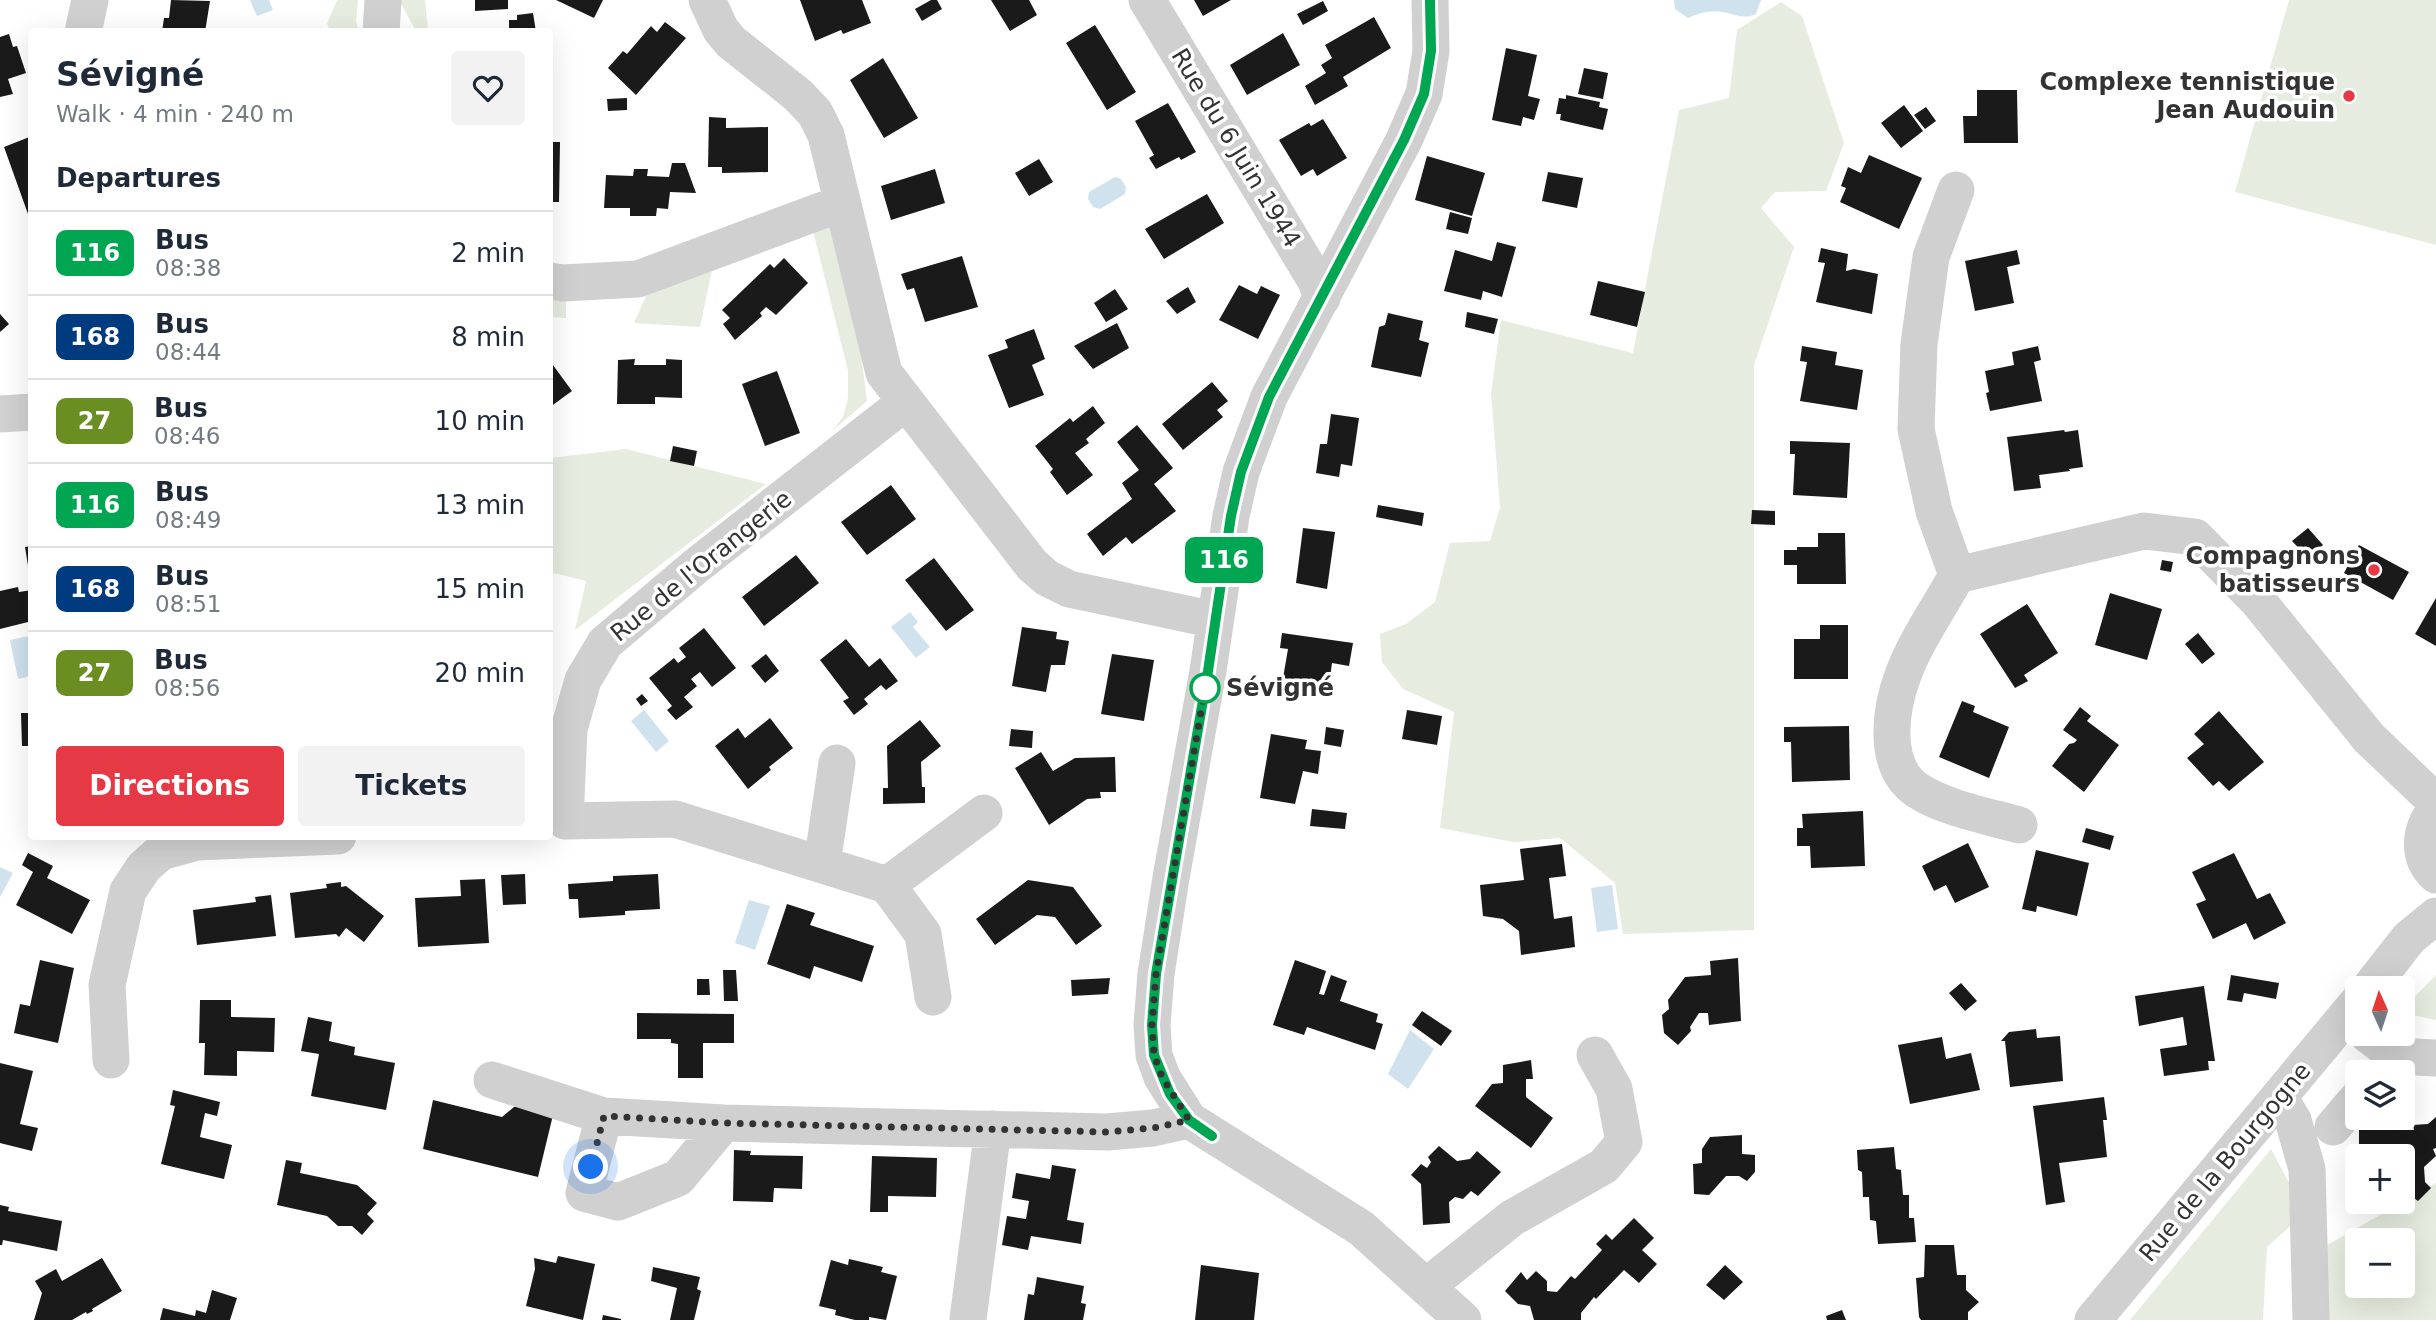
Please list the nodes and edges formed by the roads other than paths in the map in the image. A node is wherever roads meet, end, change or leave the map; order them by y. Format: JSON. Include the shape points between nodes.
{"nodes":[{"id":1,"x":90,"y":0,"type":"edge"},
{"id":2,"x":383,"y":0,"type":"edge"},
{"id":3,"x":707,"y":0,"type":"edge"},
{"id":4,"x":1147,"y":0,"type":"edge"},
{"id":5,"x":1430,"y":0,"type":"edge"},
{"id":6,"x":84,"y":28,"type":"edge"},
{"id":7,"x":381,"y":28,"type":"edge"},
{"id":8,"x":1956,"y":190,"type":"dead end"},
{"id":9,"x":842,"y":203,"type":"junction"},
{"id":10,"x":553,"y":281,"type":"edge"},
{"id":11,"x":1322,"y":298,"type":"junction"},
{"id":12,"x":906,"y":402,"type":"junction"},
{"id":13,"x":28,"y":412,"type":"edge"},
{"id":14,"x":0,"y":414,"type":"edge"},
{"id":15,"x":1957,"y":575,"type":"junction"},
{"id":16,"x":1215,"y":620,"type":"junction"},
{"id":17,"x":837,"y":763,"type":"dead end"},
{"id":18,"x":2436,"y":802,"type":"edge"},
{"id":19,"x":2436,"y":809,"type":"edge"},
{"id":20,"x":984,"y":813,"type":"dead end"},
{"id":21,"x":557,"y":822,"type":"edge"},
{"id":22,"x":2019,"y":825,"type":"dead end"},
{"id":23,"x":244,"y":840,"type":"edge"},
{"id":24,"x":822,"y":864,"type":"junction"},
{"id":25,"x":2434,"y":874,"type":"edge"},
{"id":26,"x":887,"y":885,"type":"junction"},
{"id":27,"x":2423,"y":927,"type":"edge"},
{"id":28,"x":2396,"y":976,"type":"edge"},
{"id":29,"x":933,"y":998,"type":"dead end"},
{"id":30,"x":2345,"y":1046,"type":"edge"},
{"id":31,"x":2409,"y":1046,"type":"edge"},
{"id":32,"x":1595,"y":1055,"type":"dead end"},
{"id":33,"x":2436,"y":1058,"type":"edge"},
{"id":34,"x":111,"y":1060,"type":"dead end"},
{"id":35,"x":492,"y":1080,"type":"dead end"},
{"id":36,"x":2279,"y":1097,"type":"junction"},
{"id":37,"x":2345,"y":1114,"type":"edge"},
{"id":38,"x":604,"y":1116,"type":"junction"},
{"id":39,"x":724,"y":1123,"type":"junction"},
{"id":40,"x":2333,"y":1127,"type":"dead end"},
{"id":41,"x":1200,"y":1128,"type":"junction"},
{"id":42,"x":993,"y":1129,"type":"junction"},
{"id":43,"x":1427,"y":1286,"type":"junction"},
{"id":44,"x":968,"y":1319,"type":"edge"},
{"id":45,"x":1463,"y":1320,"type":"edge"},
{"id":46,"x":2093,"y":1320,"type":"edge"},
{"id":47,"x":2311,"y":1320,"type":"edge"}],
"edges":[{"from":1,"to":6,"type":"street"},
{"from":2,"to":7,"type":"street"},
{"from":3,"to":9,"type":"street","via":[[731,42],[815,114],[826,135]]},
{"from":4,"to":11,"type":"street","name":"Rue du 6 Juin 1944"},
{"from":5,"to":11,"type":"street","via":[[1431,51],[1424,94]]},
{"from":8,"to":15,"type":"street","via":[[1931,257],[1919,344],[1916,429],[1934,511]]},
{"from":9,"to":10,"type":"street","via":[[638,279]]},
{"from":9,"to":12,"type":"street","via":[[884,373]]},
{"from":11,"to":16,"type":"street","via":[[1249,445],[1231,516]]},
{"from":12,"to":16,"type":"street","via":[[1032,565],[1047,578],[1069,589]]},
{"from":12,"to":21,"type":"street","name":"Rue de l'Orangerie","via":[[605,643],[583,680],[569,729]]},
{"from":13,"to":14,"type":"street"},
{"from":15,"to":18,"type":"street","via":[[2144,531],[2195,537],[2258,601],[2369,738]]},
{"from":15,"to":22,"type":"street","via":[[1903,674],[1894,715],[1894,753],[1900,774],[1916,789],[1936,800]]},
{"from":16,"to":41,"type":"street","via":[[1158,960],[1152,1025],[1154,1055],[1162,1077]]},
{"from":17,"to":24,"type":"street"},
{"from":19,"to":25,"type":"street","via":[[2422,843]]},
{"from":20,"to":26,"type":"street"},
{"from":21,"to":24,"type":"street","name":"Rue de l'Orangerie","via":[[675,819]]},
{"from":23,"to":34,"type":"street","via":[[197,842],[161,852],[128,891],[107,985]]},
{"from":24,"to":26,"type":"street","name":"Rue de l'Orangerie"},
{"from":25,"to":27,"type":"street","name":"Rue de la Bourgogne"},
{"from":26,"to":29,"type":"street","via":[[923,934]]},
{"from":27,"to":28,"type":"street","name":"Rue de la Bourgogne"},
{"from":30,"to":36,"type":"street","name":"Rue de la Bourgogne"},
{"from":31,"to":33,"type":"street"},
{"from":32,"to":43,"type":"street","via":[[1614,1089],[1624,1142],[1604,1167],[1512,1218]]},
{"from":35,"to":38,"type":"street"},
{"from":36,"to":46,"type":"street","name":"Rue de la Bourgogne"},
{"from":36,"to":47,"type":"street","via":[[2293,1120],[2307,1169]]},
{"from":37,"to":40,"type":"street"},
{"from":38,"to":39,"type":"street"},
{"from":38,"to":39,"type":"street","via":[[584,1193],[618,1202],[678,1178]]},
{"from":39,"to":42,"type":"street"},
{"from":41,"to":42,"type":"street","via":[[1107,1132]]},
{"from":41,"to":43,"type":"street","via":[[1361,1228]]},
{"from":42,"to":44,"type":"street"},
{"from":43,"to":45,"type":"street"}]}
